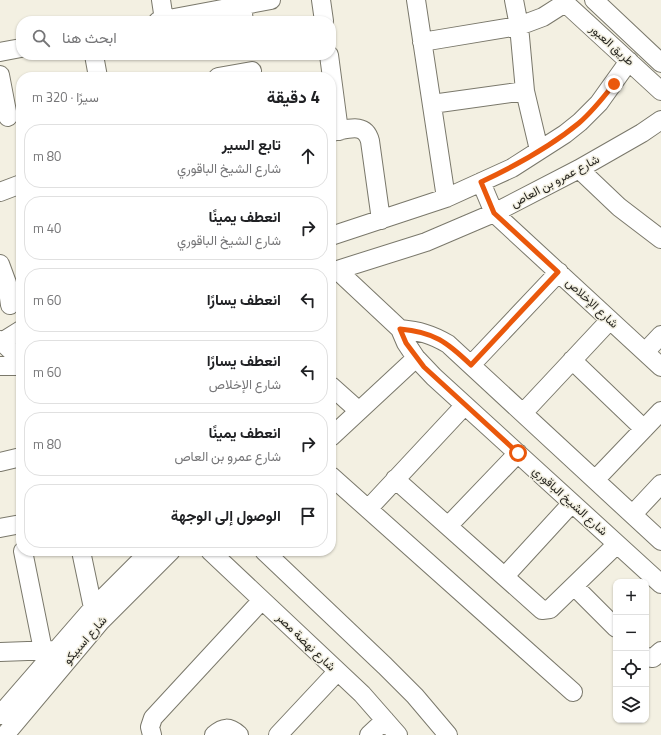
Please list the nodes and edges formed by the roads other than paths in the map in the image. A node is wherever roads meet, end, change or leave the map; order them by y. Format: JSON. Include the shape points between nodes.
{"nodes":[{"id":1,"x":161,"y":0,"type":"edge"},
{"id":2,"x":271,"y":0,"type":"edge"},
{"id":3,"x":321,"y":0,"type":"edge"},
{"id":4,"x":416,"y":0,"type":"edge"},
{"id":5,"x":514,"y":0,"type":"edge"},
{"id":6,"x":594,"y":0,"type":"edge"},
{"id":7,"x":563,"y":1,"type":"edge"},
{"id":8,"x":242,"y":8,"type":"edge"},
{"id":9,"x":161,"y":16,"type":"edge"},
{"id":10,"x":188,"y":16,"type":"edge"},
{"id":11,"x":323,"y":16,"type":"edge"},
{"id":12,"x":518,"y":26,"type":"junction"},
{"id":13,"x":422,"y":42,"type":"junction"},
{"id":14,"x":16,"y":49,"type":"edge"},
{"id":15,"x":0,"y":52,"type":"edge"},
{"id":16,"x":95,"y":60,"type":"edge"},
{"id":17,"x":329,"y":60,"type":"edge"},
{"id":18,"x":629,"y":61,"type":"junction"},
{"id":19,"x":661,"y":63,"type":"edge"},
{"id":20,"x":252,"y":68,"type":"edge"},
{"id":21,"x":97,"y":72,"type":"edge"},
{"id":22,"x":237,"y":72,"type":"edge"},
{"id":23,"x":330,"y":72,"type":"edge"},
{"id":24,"x":0,"y":75,"type":"edge"},
{"id":25,"x":525,"y":91,"type":"junction"},
{"id":26,"x":661,"y":91,"type":"edge"},
{"id":27,"x":432,"y":104,"type":"junction"},
{"id":28,"x":10,"y":117,"type":"edge"},
{"id":29,"x":661,"y":120,"type":"edge"},
{"id":30,"x":336,"y":131,"type":"edge"},
{"id":31,"x":539,"y":150,"type":"junction"},
{"id":32,"x":579,"y":169,"type":"junction"},
{"id":33,"x":481,"y":182,"type":"junction"},
{"id":34,"x":16,"y":186,"type":"edge"},
{"id":35,"x":0,"y":192,"type":"edge"},
{"id":36,"x":446,"y":198,"type":"junction"},
{"id":37,"x":494,"y":213,"type":"junction"},
{"id":38,"x":381,"y":220,"type":"junction"},
{"id":39,"x":336,"y":234,"type":"edge"},
{"id":40,"x":660,"y":237,"type":"edge"},
{"id":41,"x":0,"y":264,"type":"edge"},
{"id":42,"x":336,"y":270,"type":"edge"},
{"id":43,"x":558,"y":272,"type":"junction"},
{"id":44,"x":336,"y":273,"type":"edge"},
{"id":45,"x":10,"y":304,"type":"edge"},
{"id":46,"x":610,"y":320,"type":"junction"},
{"id":47,"x":400,"y":329,"type":"junction"},
{"id":48,"x":16,"y":333,"type":"edge"},
{"id":49,"x":661,"y":336,"type":"edge"},
{"id":50,"x":0,"y":341,"type":"edge"},
{"id":51,"x":645,"y":352,"type":"junction"},
{"id":52,"x":16,"y":355,"type":"edge"},
{"id":53,"x":416,"y":358,"type":"junction"},
{"id":54,"x":572,"y":360,"type":"junction"},
{"id":55,"x":471,"y":365,"type":"junction"},
{"id":56,"x":0,"y":366,"type":"edge"},
{"id":57,"x":16,"y":366,"type":"edge"},
{"id":58,"x":661,"y":367,"type":"edge"},
{"id":59,"x":336,"y":390,"type":"edge"},
{"id":60,"x":465,"y":405,"type":"junction"},
{"id":61,"x":359,"y":411,"type":"junction"},
{"id":62,"x":661,"y":411,"type":"edge"},
{"id":63,"x":523,"y":413,"type":"junction"},
{"id":64,"x":644,"y":429,"type":"junction"},
{"id":65,"x":336,"y":432,"type":"edge"},
{"id":66,"x":518,"y":453,"type":"junction"},
{"id":67,"x":16,"y":458,"type":"edge"},
{"id":68,"x":0,"y":462,"type":"edge"},
{"id":69,"x":395,"y":479,"type":"junction"},
{"id":70,"x":336,"y":480,"type":"edge"},
{"id":71,"x":595,"y":480,"type":"junction"},
{"id":72,"x":661,"y":484,"type":"edge"},
{"id":73,"x":572,"y":503,"type":"junction"},
{"id":74,"x":368,"y":509,"type":"junction"},
{"id":75,"x":633,"y":514,"type":"junction"},
{"id":76,"x":448,"y":526,"type":"junction"},
{"id":77,"x":661,"y":541,"type":"edge"},
{"id":78,"x":617,"y":544,"type":"junction"},
{"id":79,"x":24,"y":556,"type":"edge"},
{"id":80,"x":82,"y":556,"type":"edge"},
{"id":81,"x":146,"y":556,"type":"edge"},
{"id":82,"x":165,"y":556,"type":"edge"},
{"id":83,"x":215,"y":556,"type":"edge"},
{"id":84,"x":269,"y":556,"type":"edge"},
{"id":85,"x":505,"y":576,"type":"junction"},
{"id":86,"x":661,"y":584,"type":"edge"},
{"id":87,"x":574,"y":586,"type":"junction"},
{"id":88,"x":262,"y":600,"type":"junction"},
{"id":89,"x":97,"y":615,"type":"junction"},
{"id":90,"x":613,"y":625,"type":"edge"},
{"id":91,"x":50,"y":650,"type":"junction"},
{"id":92,"x":0,"y":652,"type":"edge"},
{"id":93,"x":661,"y":652,"type":"edge"},
{"id":94,"x":649,"y":657,"type":"edge"},
{"id":95,"x":337,"y":672,"type":"junction"},
{"id":96,"x":572,"y":692,"type":"dead end"},
{"id":97,"x":0,"y":715,"type":"edge"},
{"id":98,"x":385,"y":720,"type":"junction"},
{"id":99,"x":5,"y":735,"type":"edge"},
{"id":100,"x":152,"y":735,"type":"edge"},
{"id":101,"x":214,"y":735,"type":"edge"},
{"id":102,"x":239,"y":735,"type":"edge"},
{"id":103,"x":278,"y":735,"type":"edge"},
{"id":104,"x":368,"y":735,"type":"edge"},
{"id":105,"x":398,"y":735,"type":"edge"},
{"id":106,"x":448,"y":735,"type":"edge"}],
"edges":[{"from":1,"to":9,"type":"street"},
{"from":2,"to":8,"type":"street"},
{"from":3,"to":11,"type":"street"},
{"from":4,"to":13,"type":"street"},
{"from":5,"to":12,"type":"street"},
{"from":6,"to":19,"type":"street","name":"طريق العبور"},
{"from":7,"to":12,"type":"street","via":[[543,17]]},
{"from":7,"to":18,"type":"street","name":"طريق العبور"},
{"from":8,"to":10,"type":"street"},
{"from":12,"to":13,"type":"street"},
{"from":12,"to":25,"type":"street"},
{"from":13,"to":27,"type":"street"},
{"from":14,"to":15,"type":"street"},
{"from":16,"to":21,"type":"street"},
{"from":17,"to":23,"type":"street"},
{"from":18,"to":26,"type":"street","name":"طريق العبور"},
{"from":18,"to":31,"type":"street","via":[[599,103],[570,130]]},
{"from":20,"to":22,"type":"street"},
{"from":24,"to":28,"type":"street"},
{"from":25,"to":27,"type":"street"},
{"from":25,"to":31,"type":"street"},
{"from":27,"to":36,"type":"street"},
{"from":29,"to":32,"type":"street","name":"شارع عمرو بن العاص"},
{"from":30,"to":38,"type":"street","via":[[359,128],[368,136]]},
{"from":31,"to":33,"type":"street","via":[[512,168]]},
{"from":32,"to":37,"type":"street","name":"شارع عمرو بن العاص"},
{"from":32,"to":40,"type":"street","via":[[619,207]]},
{"from":33,"to":36,"type":"street"},
{"from":33,"to":37,"type":"street","name":"شارع الإخلاص"},
{"from":34,"to":35,"type":"street"},
{"from":36,"to":38,"type":"street"},
{"from":37,"to":42,"type":"street","name":"شارع عمرو بن العاص","via":[[426,242]]},
{"from":37,"to":43,"type":"street","name":"شارع الإخلاص"},
{"from":38,"to":39,"type":"street"},
{"from":41,"to":45,"type":"street","via":[[7,283]]},
{"from":43,"to":46,"type":"street","name":"شارع الإخلاص"},
{"from":43,"to":55,"type":"street"},
{"from":44,"to":47,"type":"street","name":"شارع الشيخ الباقوري"},
{"from":46,"to":51,"type":"street","name":"شارع الإخلاص"},
{"from":46,"to":54,"type":"street"},
{"from":47,"to":53,"type":"street","name":"شارع الشيخ الباقوري"},
{"from":47,"to":55,"type":"street","via":[[417,330],[433,336],[448,344]]},
{"from":48,"to":50,"type":"street"},
{"from":49,"to":51,"type":"street"},
{"from":50,"to":52,"type":"street"},
{"from":51,"to":58,"type":"street","name":"شارع الإخلاص"},
{"from":53,"to":60,"type":"street","name":"شارع الشيخ الباقوري"},
{"from":53,"to":61,"type":"street"},
{"from":54,"to":63,"type":"street"},
{"from":54,"to":64,"type":"street"},
{"from":55,"to":63,"type":"street"},
{"from":56,"to":57,"type":"street"},
{"from":59,"to":61,"type":"street"},
{"from":60,"to":66,"type":"street","name":"شارع الشيخ الباقوري"},
{"from":60,"to":69,"type":"street"},
{"from":61,"to":65,"type":"street"},
{"from":62,"to":64,"type":"street"},
{"from":63,"to":71,"type":"street"},
{"from":64,"to":71,"type":"street"},
{"from":66,"to":73,"type":"street","name":"شارع الشيخ الباقوري"},
{"from":66,"to":76,"type":"street"},
{"from":67,"to":68,"type":"street"},
{"from":69,"to":74,"type":"street"},
{"from":69,"to":76,"type":"street"},
{"from":70,"to":74,"type":"street"},
{"from":71,"to":75,"type":"street"},
{"from":72,"to":75,"type":"street"},
{"from":73,"to":78,"type":"street","name":"شارع الشيخ الباقوري"},
{"from":73,"to":85,"type":"street"},
{"from":74,"to":96,"type":"street"},
{"from":75,"to":77,"type":"street"},
{"from":76,"to":85,"type":"street"},
{"from":78,"to":86,"type":"street","name":"شارع الشيخ الباقوري"},
{"from":78,"to":87,"type":"street"},
{"from":79,"to":91,"type":"street"},
{"from":80,"to":89,"type":"street"},
{"from":81,"to":89,"type":"street","name":"شارع اسبيكو"},
{"from":82,"to":89,"type":"street","name":"شارع اسبيكو"},
{"from":83,"to":88,"type":"street","name":"شارع نهضة مصر"},
{"from":84,"to":106,"type":"street","via":[[386,666]]},
{"from":85,"to":87,"type":"street","via":[[544,610],[550,609]]},
{"from":87,"to":90,"type":"street"},
{"from":88,"to":95,"type":"street","name":"شارع نهضة مصر"},
{"from":88,"to":100,"type":"street","via":[[153,718],[150,727]]},
{"from":89,"to":91,"type":"street","name":"شارع اسبيكو"},
{"from":89,"to":99,"type":"street","name":"شارع اسبيكو"},
{"from":91,"to":92,"type":"street"},
{"from":91,"to":97,"type":"street","name":"شارع اسبيكو"},
{"from":93,"to":94,"type":"street","via":[[653,658]]},
{"from":95,"to":98,"type":"street","name":"شارع نهضة مصر","via":[[362,694]]},
{"from":95,"to":103,"type":"street"},
{"from":98,"to":104,"type":"street"},
{"from":98,"to":105,"type":"street","name":"شارع نهضة مصر"},
{"from":101,"to":102,"type":"street","via":[[226,728],[234,730]]}]}
